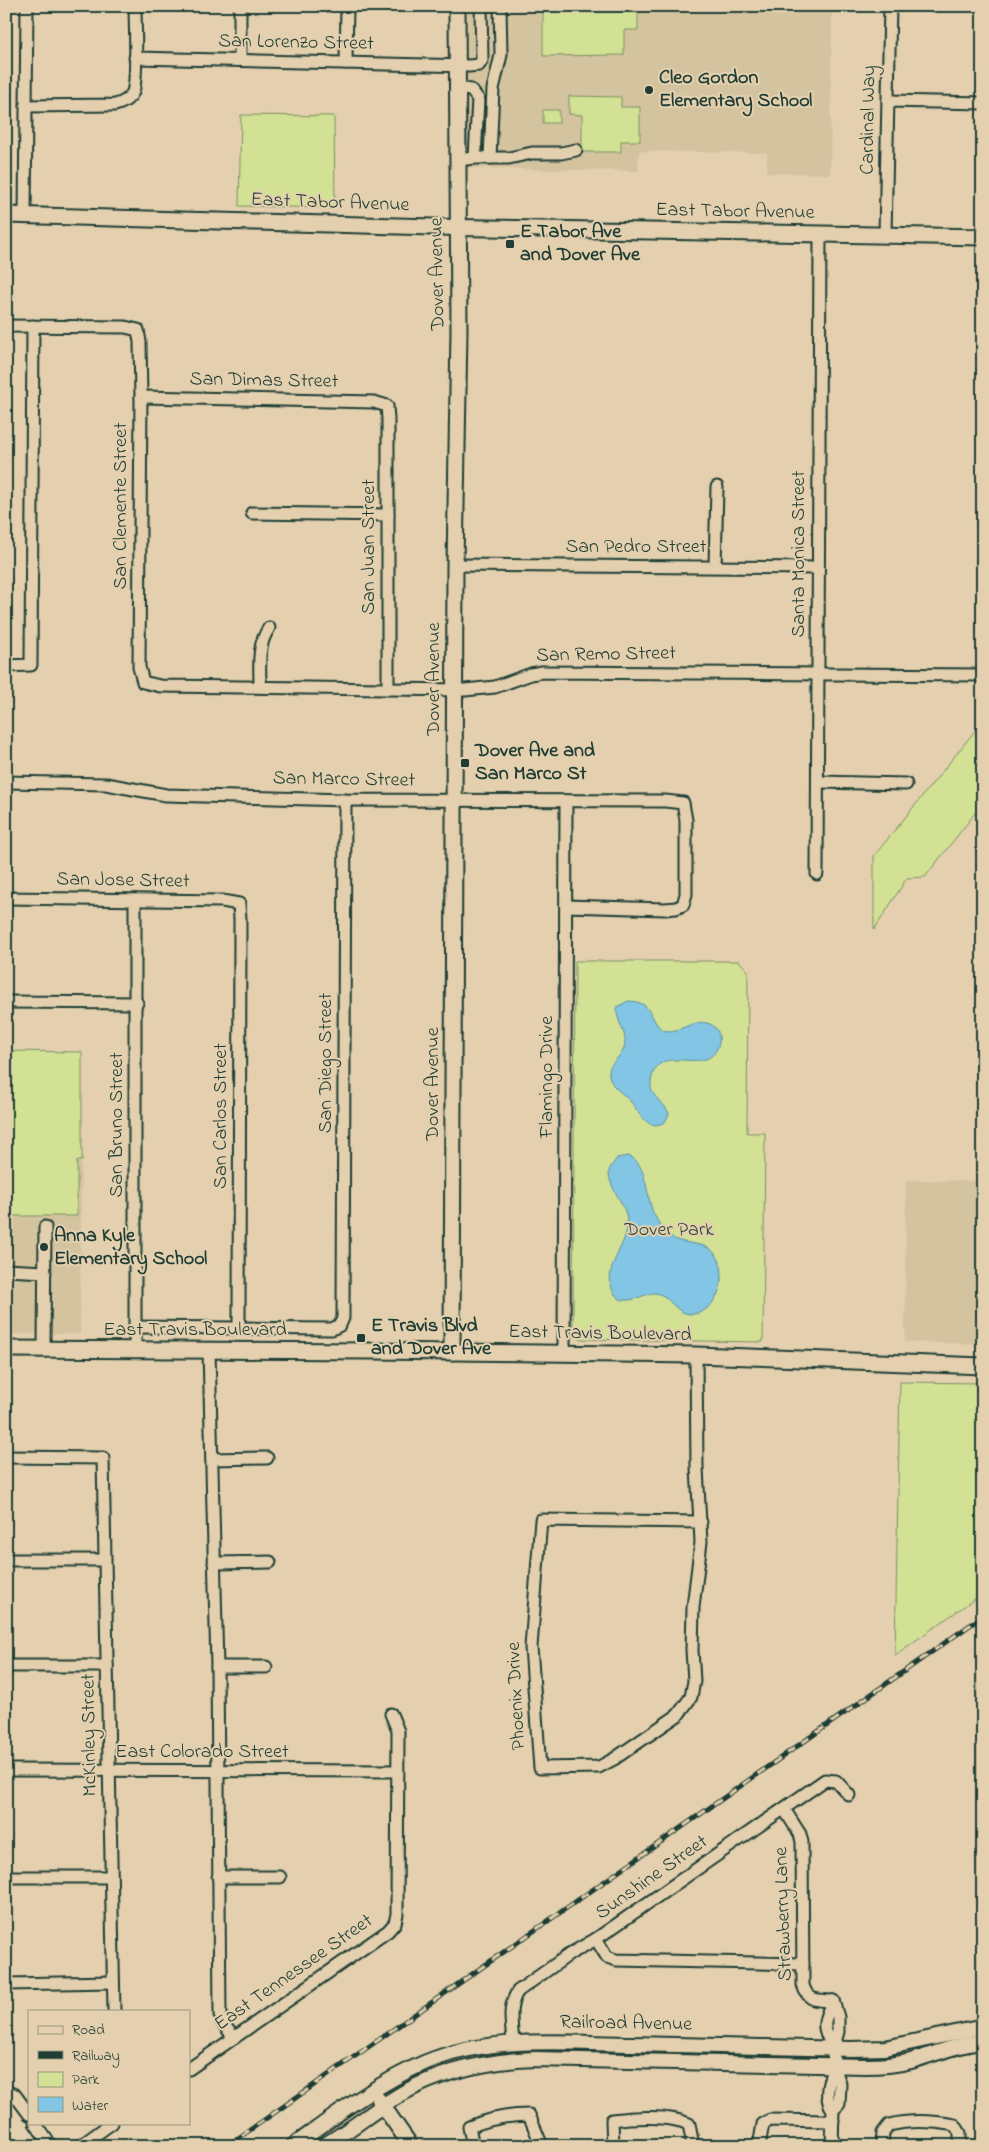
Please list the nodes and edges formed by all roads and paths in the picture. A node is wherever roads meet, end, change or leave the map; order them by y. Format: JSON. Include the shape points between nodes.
{"nodes":[{"id":1,"x":27,"y":6,"type":"edge"},
{"id":2,"x":135,"y":6,"type":"edge"},
{"id":3,"x":240,"y":6,"type":"edge"},
{"id":4,"x":347,"y":6,"type":"edge"},
{"id":5,"x":457,"y":6,"type":"edge"},
{"id":6,"x":482,"y":6,"type":"edge"},
{"id":7,"x":500,"y":6,"type":"edge"},
{"id":8,"x":890,"y":6,"type":"edge"},
{"id":9,"x":135,"y":58,"type":"junction"},
{"id":10,"x":240,"y":60,"type":"junction"},
{"id":11,"x":346,"y":63,"type":"junction"},
{"id":12,"x":456,"y":64,"type":"junction"},
{"id":13,"x":457,"y":88,"type":"junction"},
{"id":14,"x":888,"y":102,"type":"junction"},
{"id":15,"x":983,"y":103,"type":"edge"},
{"id":16,"x":26,"y":106,"type":"junction"},
{"id":17,"x":576,"y":150,"type":"dead end"},
{"id":18,"x":475,"y":158,"type":"junction"},
{"id":19,"x":490,"y":158,"type":"junction"},
{"id":20,"x":457,"y":160,"type":"junction"},
{"id":21,"x":6,"y":215,"type":"edge"},
{"id":22,"x":25,"y":215,"type":"junction"},
{"id":23,"x":457,"y":227,"type":"junction"},
{"id":24,"x":820,"y":234,"type":"junction"},
{"id":25,"x":885,"y":235,"type":"junction"},
{"id":26,"x":983,"y":237,"type":"edge"},
{"id":27,"x":6,"y":326,"type":"edge"},
{"id":28,"x":33,"y":326,"type":"junction"},
{"id":29,"x":140,"y":397,"type":"junction"},
{"id":30,"x":386,"y":406,"type":"joint"},
{"id":31,"x":716,"y":487,"type":"dead end"},
{"id":32,"x":252,"y":513,"type":"dead end"},
{"id":33,"x":388,"y":515,"type":"junction"},
{"id":34,"x":454,"y":565,"type":"junction"},
{"id":35,"x":715,"y":566,"type":"junction"},
{"id":36,"x":818,"y":568,"type":"junction"},
{"id":37,"x":269,"y":628,"type":"dead end"},
{"id":38,"x":6,"y":666,"type":"edge"},
{"id":39,"x":817,"y":673,"type":"junction"},
{"id":40,"x":983,"y":675,"type":"edge"},
{"id":41,"x":143,"y":682,"type":"joint"},
{"id":42,"x":260,"y":686,"type":"junction"},
{"id":43,"x":388,"y":688,"type":"junction"},
{"id":44,"x":454,"y":689,"type":"junction"},
{"id":45,"x":6,"y":782,"type":"edge"},
{"id":46,"x":819,"y":782,"type":"junction"},
{"id":47,"x":906,"y":784,"type":"dead end"},
{"id":48,"x":345,"y":800,"type":"junction"},
{"id":49,"x":454,"y":800,"type":"junction"},
{"id":50,"x":566,"y":801,"type":"junction"},
{"id":51,"x":818,"y":874,"type":"dead end"},
{"id":52,"x":6,"y":898,"type":"edge"},
{"id":53,"x":136,"y":900,"type":"junction"},
{"id":54,"x":238,"y":904,"type":"joint"},
{"id":55,"x":566,"y":906,"type":"junction"},
{"id":56,"x":6,"y":1002,"type":"edge"},
{"id":57,"x":137,"y":1003,"type":"junction"},
{"id":58,"x":45,"y":1227,"type":"dead end"},
{"id":59,"x":6,"y":1270,"type":"edge"},
{"id":60,"x":44,"y":1272,"type":"junction"},
{"id":61,"x":340,"y":1325,"type":"joint"},
{"id":62,"x":135,"y":1328,"type":"junction"},
{"id":63,"x":239,"y":1328,"type":"junction"},
{"id":64,"x":6,"y":1349,"type":"edge"},
{"id":65,"x":44,"y":1349,"type":"junction"},
{"id":66,"x":135,"y":1350,"type":"junction"},
{"id":67,"x":210,"y":1350,"type":"junction"},
{"id":68,"x":452,"y":1352,"type":"junction"},
{"id":69,"x":564,"y":1353,"type":"junction"},
{"id":70,"x":696,"y":1355,"type":"junction"},
{"id":71,"x":983,"y":1366,"type":"edge"},
{"id":72,"x":6,"y":1457,"type":"edge"},
{"id":73,"x":267,"y":1458,"type":"dead end"},
{"id":74,"x":212,"y":1459,"type":"junction"},
{"id":75,"x":701,"y":1522,"type":"junction"},
{"id":76,"x":6,"y":1560,"type":"edge"},
{"id":77,"x":104,"y":1560,"type":"junction"},
{"id":78,"x":270,"y":1562,"type":"dead end"},
{"id":79,"x":214,"y":1563,"type":"junction"},
{"id":80,"x":6,"y":1666,"type":"edge"},
{"id":81,"x":107,"y":1666,"type":"junction"},
{"id":82,"x":266,"y":1667,"type":"dead end"},
{"id":83,"x":217,"y":1668,"type":"junction"},
{"id":84,"x":391,"y":1714,"type":"dead end"},
{"id":85,"x":6,"y":1770,"type":"edge"},
{"id":86,"x":217,"y":1771,"type":"junction"},
{"id":87,"x":398,"y":1771,"type":"junction"},
{"id":88,"x":109,"y":1772,"type":"junction"},
{"id":89,"x":848,"y":1795,"type":"dead end"},
{"id":90,"x":784,"y":1809,"type":"junction"},
{"id":91,"x":218,"y":1876,"type":"junction"},
{"id":92,"x":6,"y":1877,"type":"edge"},
{"id":93,"x":110,"y":1877,"type":"junction"},
{"id":94,"x":280,"y":1877,"type":"dead end"},
{"id":95,"x":596,"y":1939,"type":"junction"},
{"id":96,"x":803,"y":1964,"type":"junction"},
{"id":97,"x":113,"y":1982,"type":"junction"},
{"id":98,"x":6,"y":1984,"type":"edge"},
{"id":99,"x":114,"y":2010,"type":"edge"},
{"id":100,"x":983,"y":2027,"type":"edge"},
{"id":101,"x":234,"y":2038,"type":"junction"},
{"id":102,"x":513,"y":2042,"type":"junction"},
{"id":103,"x":983,"y":2042,"type":"edge"},
{"id":104,"x":833,"y":2048,"type":"junction"},
{"id":105,"x":834,"y":2066,"type":"junction"},
{"id":106,"x":190,"y":2068,"type":"edge"},
{"id":107,"x":6,"y":2091,"type":"edge"},
{"id":108,"x":373,"y":2091,"type":"junction"},
{"id":109,"x":383,"y":2106,"type":"junction"},
{"id":110,"x":28,"y":2113,"type":"edge"},
{"id":111,"x":833,"y":2116,"type":"junction"},
{"id":112,"x":36,"y":2124,"type":"edge"},
{"id":113,"x":111,"y":2124,"type":"edge"},
{"id":114,"x":51,"y":2146,"type":"edge"},
{"id":115,"x":80,"y":2146,"type":"edge"},
{"id":116,"x":293,"y":2146,"type":"edge"},
{"id":117,"x":323,"y":2146,"type":"edge"},
{"id":118,"x":411,"y":2146,"type":"edge"},
{"id":119,"x":473,"y":2146,"type":"edge"},
{"id":120,"x":542,"y":2146,"type":"edge"},
{"id":121,"x":613,"y":2146,"type":"edge"},
{"id":122,"x":693,"y":2146,"type":"edge"},
{"id":123,"x":759,"y":2146,"type":"edge"},
{"id":124,"x":832,"y":2146,"type":"edge"},
{"id":125,"x":882,"y":2146,"type":"edge"},
{"id":126,"x":960,"y":2146,"type":"edge"}],
"edges":[{"from":1,"to":16,"type":"street"},
{"from":2,"to":9,"type":"street"},
{"from":3,"to":10,"type":"street"},
{"from":4,"to":11,"type":"street"},
{"from":5,"to":12,"type":"main road","name":"Dover Avenue"},
{"from":6,"to":12,"type":"street","name":"San Lorenzo Street","via":[[482,60],[479,65]]},
{"from":7,"to":19,"type":"street","via":[[501,55],[493,89]]},
{"from":8,"to":14,"type":"street","name":"Cardinal Way"},
{"from":9,"to":10,"type":"street","name":"San Lorenzo Street"},
{"from":9,"to":16,"type":"street","via":[[133,91],[124,103]]},
{"from":10,"to":11,"type":"street","name":"San Lorenzo Street"},
{"from":11,"to":12,"type":"street","name":"San Lorenzo Street"},
{"from":12,"to":13,"type":"main road","name":"Dover Avenue"},
{"from":13,"to":18,"type":"street","via":[[471,90],[478,100]]},
{"from":13,"to":20,"type":"main road","name":"Dover Avenue"},
{"from":14,"to":15,"type":"street"},
{"from":14,"to":25,"type":"street","name":"Cardinal Way"},
{"from":16,"to":22,"type":"street"},
{"from":17,"to":19,"type":"street"},
{"from":18,"to":19,"type":"street"},
{"from":18,"to":20,"type":"street"},
{"from":20,"to":23,"type":"main road","name":"Dover Avenue"},
{"from":21,"to":22,"type":"main road","name":"East Tabor Avenue"},
{"from":22,"to":23,"type":"main road","name":"East Tabor Avenue"},
{"from":23,"to":24,"type":"main road","name":"East Tabor Avenue"},
{"from":23,"to":34,"type":"main road","name":"Dover Avenue","via":[[459,331]]},
{"from":24,"to":25,"type":"main road","name":"East Tabor Avenue"},
{"from":24,"to":36,"type":"street","name":"Santa Monica Street"},
{"from":25,"to":26,"type":"main road","name":"East Tabor Avenue"},
{"from":27,"to":28,"type":"street"},
{"from":28,"to":29,"type":"street","name":"San Clemente Street","via":[[125,327],[138,330]]},
{"from":28,"to":38,"type":"street","via":[[31,665]]},
{"from":29,"to":30,"type":"street","name":"San Dimas Street","via":[[374,402]]},
{"from":29,"to":41,"type":"street","name":"San Clemente Street","via":[[139,667]]},
{"from":30,"to":33,"type":"street","name":"San Juan Street"},
{"from":31,"to":35,"type":"street"},
{"from":32,"to":33,"type":"street"},
{"from":33,"to":43,"type":"street","name":"San Juan Street"},
{"from":34,"to":35,"type":"street","name":"San Pedro Street"},
{"from":34,"to":44,"type":"main road","name":"Dover Avenue"},
{"from":35,"to":36,"type":"street","name":"San Pedro Street"},
{"from":36,"to":39,"type":"street","name":"Santa Monica Street"},
{"from":37,"to":42,"type":"street","via":[[263,636],[260,655]]},
{"from":39,"to":40,"type":"street","name":"San Remo Street"},
{"from":39,"to":44,"type":"street","name":"San Remo Street","via":[[542,672],[495,687]]},
{"from":39,"to":46,"type":"street","name":"Santa Monica Street"},
{"from":41,"to":42,"type":"street","name":"San Remo Street","via":[[160,686]]},
{"from":42,"to":43,"type":"street","name":"San Remo Street"},
{"from":43,"to":44,"type":"street","name":"San Remo Street"},
{"from":44,"to":49,"type":"main road","name":"Dover Avenue"},
{"from":45,"to":48,"type":"street","name":"San Marco Street","via":[[106,784],[166,795]]},
{"from":46,"to":47,"type":"street"},
{"from":46,"to":51,"type":"street","name":"Santa Monica Street"},
{"from":48,"to":49,"type":"street","name":"San Marco Street"},
{"from":48,"to":61,"type":"street","name":"San Diego Street","via":[[343,1318]]},
{"from":49,"to":50,"type":"street","name":"San Marco Street"},
{"from":49,"to":68,"type":"main road","name":"Dover Avenue"},
{"from":50,"to":55,"type":"street","name":"Flamingo Drive"},
{"from":50,"to":55,"type":"street","name":"San Marco Street","via":[[682,803],[686,820],[686,894],[683,905],[665,909]]},
{"from":52,"to":53,"type":"street","name":"San Jose Street"},
{"from":53,"to":54,"type":"street","name":"San Jose Street"},
{"from":53,"to":57,"type":"street","name":"San Bruno Street"},
{"from":54,"to":63,"type":"street","name":"San Carlos Street"},
{"from":55,"to":69,"type":"street","name":"Flamingo Drive"},
{"from":56,"to":57,"type":"street"},
{"from":57,"to":62,"type":"street","name":"San Bruno Street"},
{"from":58,"to":60,"type":"street"},
{"from":59,"to":60,"type":"street"},
{"from":60,"to":65,"type":"street"},
{"from":61,"to":63,"type":"street","name":"East Travis Boulevard","via":[[332,1329]]},
{"from":62,"to":63,"type":"street","name":"East Travis Boulevard"},
{"from":62,"to":66,"type":"street","name":"San Bruno Street"},
{"from":64,"to":65,"type":"main road","name":"East Travis Boulevard"},
{"from":65,"to":66,"type":"main road","name":"East Travis Boulevard"},
{"from":66,"to":67,"type":"main road","name":"East Travis Boulevard"},
{"from":67,"to":68,"type":"main road","name":"East Travis Boulevard"},
{"from":67,"to":74,"type":"street"},
{"from":68,"to":69,"type":"main road","name":"East Travis Boulevard"},
{"from":69,"to":70,"type":"main road","name":"East Travis Boulevard"},
{"from":70,"to":71,"type":"main road","name":"East Travis Boulevard"},
{"from":70,"to":75,"type":"street","name":"Phoenix Drive"},
{"from":72,"to":77,"type":"street","name":"McKinley Street","via":[[103,1458]]},
{"from":73,"to":74,"type":"street"},
{"from":74,"to":79,"type":"street"},
{"from":75,"to":75,"type":"street","name":"Phoenix Drive","via":[[693,1607],[694,1681],[691,1697],[678,1715],[599,1767],[540,1768],[532,1647],[541,1520]]},
{"from":76,"to":77,"type":"street"},
{"from":77,"to":81,"type":"street","name":"McKinley Street"},
{"from":78,"to":79,"type":"street"},
{"from":79,"to":83,"type":"street"},
{"from":80,"to":81,"type":"street"},
{"from":81,"to":88,"type":"street","name":"McKinley Street"},
{"from":82,"to":83,"type":"street"},
{"from":83,"to":86,"type":"street"},
{"from":84,"to":87,"type":"street","name":"East Tennessee Street","via":[[398,1730]]},
{"from":85,"to":88,"type":"street","name":"East Colorado Street"},
{"from":86,"to":87,"type":"street","name":"East Colorado Street"},
{"from":86,"to":88,"type":"street","name":"East Colorado Street"},
{"from":86,"to":91,"type":"street"},
{"from":87,"to":101,"type":"street","name":"East Tennessee Street","via":[[397,1914],[394,1923],[388,1931]]},
{"from":88,"to":93,"type":"street","name":"McKinley Street"},
{"from":89,"to":90,"type":"street","name":"Sunshine Street","via":[[836,1781],[825,1780]]},
{"from":90,"to":95,"type":"street","name":"Sunshine Street"},
{"from":90,"to":96,"type":"street","name":"Strawberry Lane","via":[[802,1842]]},
{"from":91,"to":94,"type":"street"},
{"from":91,"to":101,"type":"street","via":[[220,2015]]},
{"from":92,"to":93,"type":"street"},
{"from":93,"to":97,"type":"street","name":"McKinley Street"},
{"from":95,"to":96,"type":"street","via":[[607,1957],[616,1960]]},
{"from":95,"to":102,"type":"street","name":"Sunshine Street","via":[[518,1991],[510,2008]]},
{"from":96,"to":104,"type":"street","name":"Strawberry Lane","via":[[805,1993],[813,1999],[832,2001],[838,2017]]},
{"from":97,"to":98,"type":"street"},
{"from":97,"to":99,"type":"street","name":"McKinley Street"},
{"from":100,"to":104,"type":"street","name":"Railroad Avenue","via":[[885,2048]]},
{"from":101,"to":106,"type":"street","name":"East Tennessee Street"},
{"from":102,"to":104,"type":"street","name":"Railroad Avenue"},
{"from":102,"to":108,"type":"street","name":"Railroad Avenue","via":[[475,2048],[425,2063]]},
{"from":103,"to":105,"type":"street","name":"Railroad Avenue","via":[[888,2065]]},
{"from":104,"to":105,"type":"street","name":"Strawberry Lane"},
{"from":105,"to":109,"type":"street","name":"Railroad Avenue","via":[[510,2060],[433,2078]]},
{"from":105,"to":111,"type":"street","name":"Strawberry Lane","via":[[828,2084],[828,2103]]},
{"from":107,"to":110,"type":"street","via":[[15,2095]]},
{"from":108,"to":109,"type":"street"},
{"from":108,"to":116,"type":"street","name":"Railroad Avenue"},
{"from":109,"to":117,"type":"street","name":"Railroad Avenue"},
{"from":109,"to":118,"type":"street"},
{"from":111,"to":123,"type":"street","via":[[770,2120],[763,2124]]},
{"from":111,"to":124,"type":"street","name":"Strawberry Lane"},
{"from":112,"to":114,"type":"street"},
{"from":113,"to":115,"type":"street"},
{"from":119,"to":120,"type":"street","via":[[469,2127],[514,2115],[528,2116]]},
{"from":121,"to":122,"type":"street","via":[[612,2120],[626,2118],[680,2120],[689,2124]]},
{"from":125,"to":126,"type":"street","via":[[883,2133],[889,2124],[943,2122],[955,2124],[960,2133]]}]}
